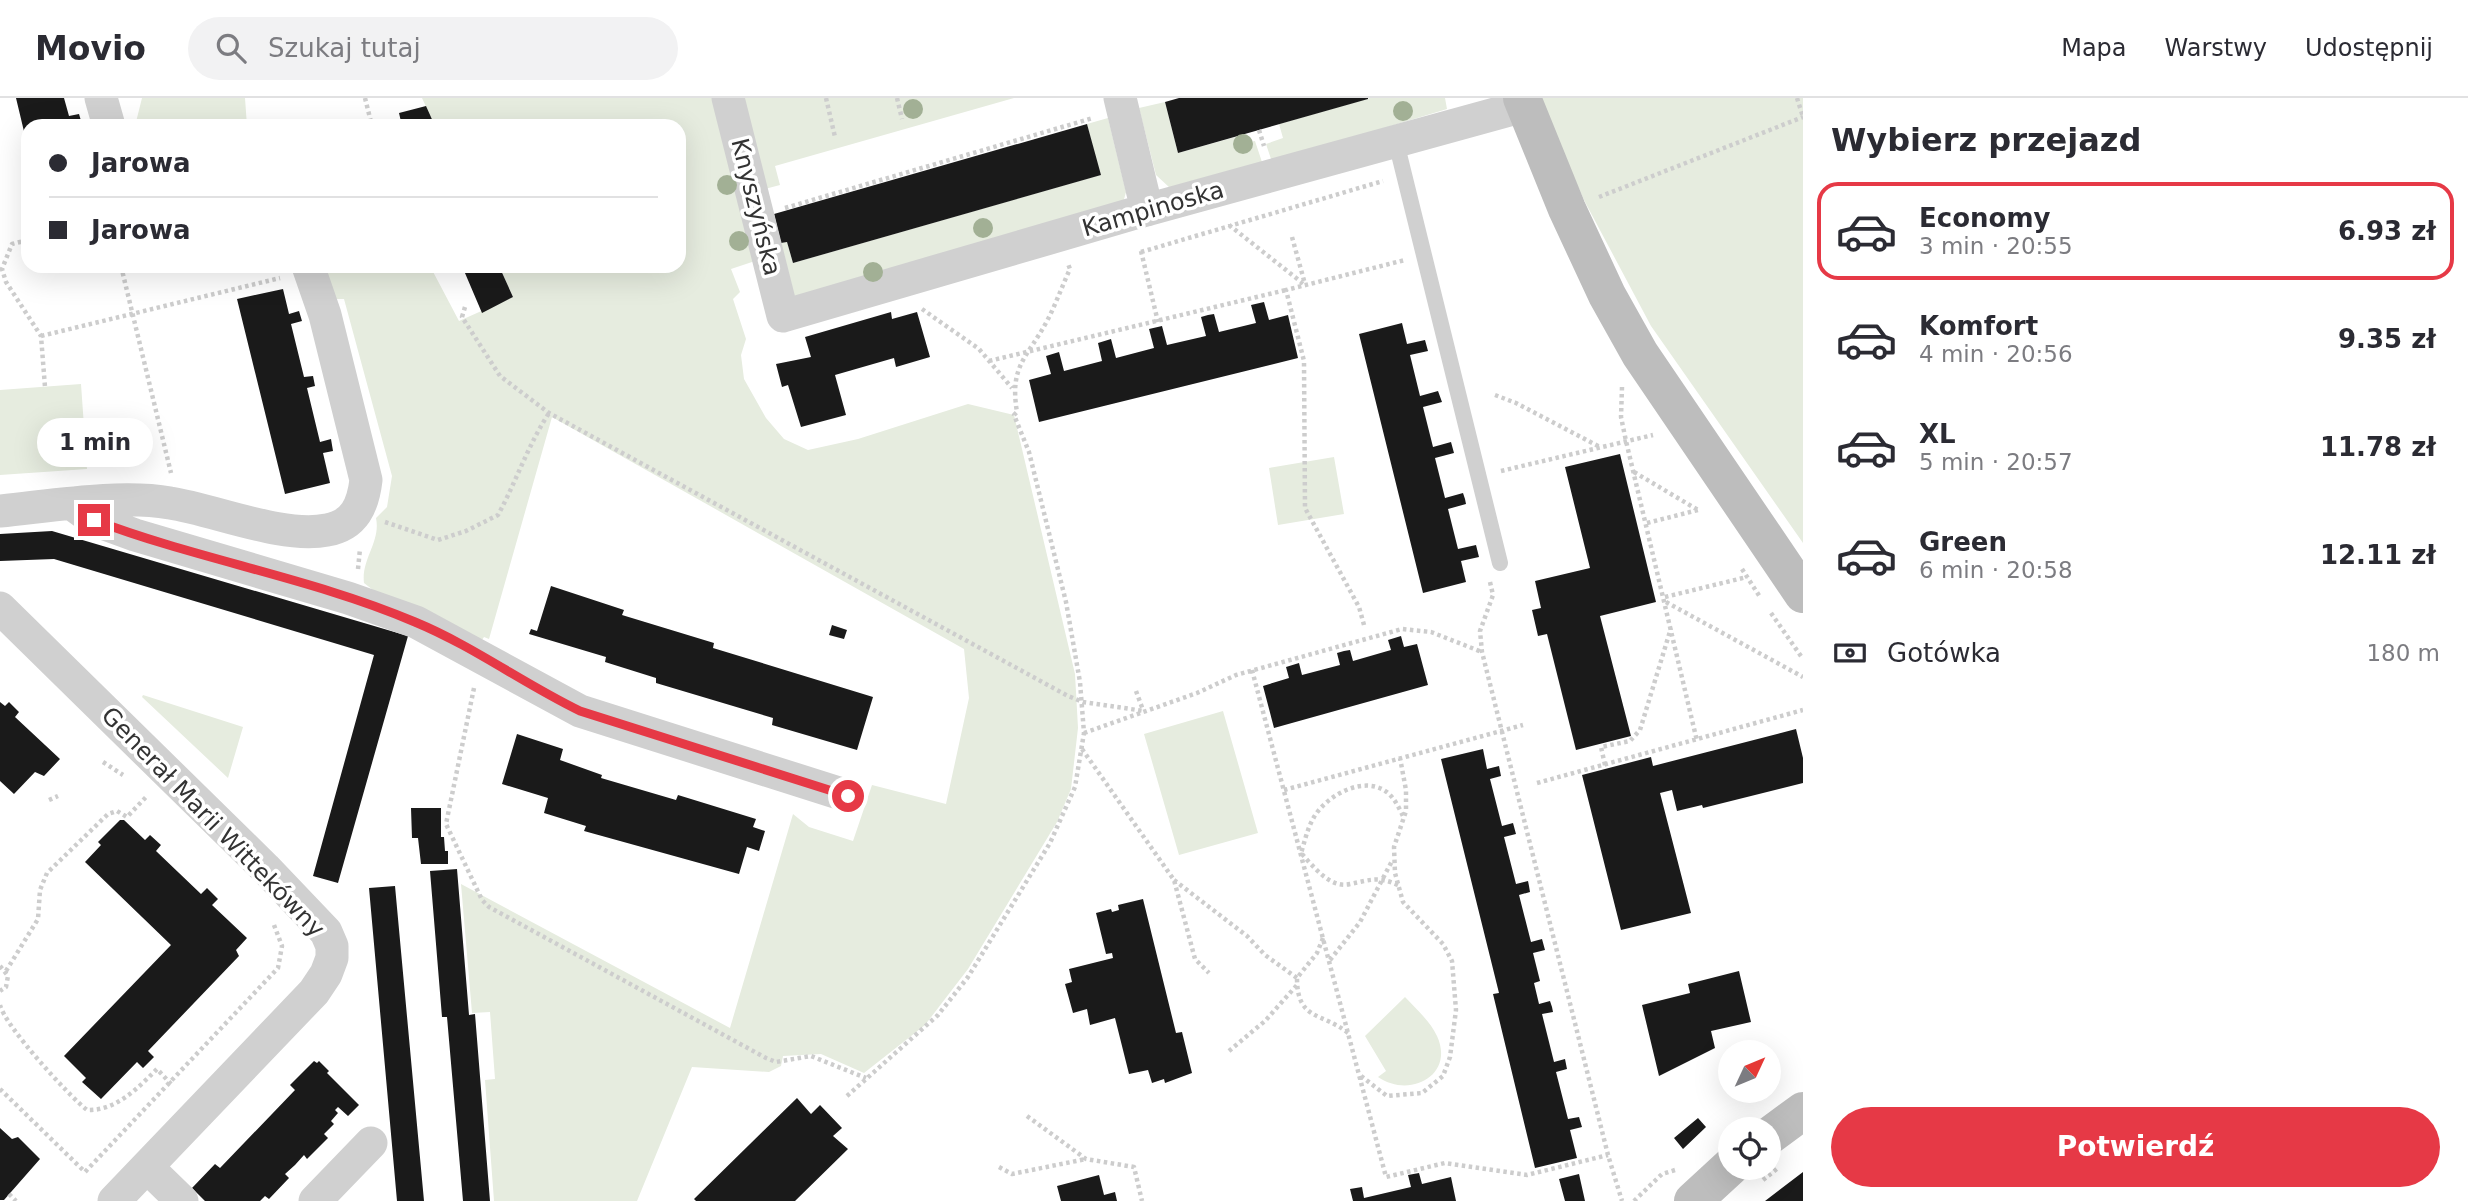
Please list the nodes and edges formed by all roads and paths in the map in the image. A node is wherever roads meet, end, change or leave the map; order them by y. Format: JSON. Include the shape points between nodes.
{"nodes":[{"id":1,"x":101,"y":98,"type":"edge"},
{"id":2,"x":365,"y":98,"type":"edge"},
{"id":3,"x":728,"y":98,"type":"edge"},
{"id":4,"x":826,"y":98,"type":"edge"},
{"id":5,"x":897,"y":98,"type":"edge"},
{"id":6,"x":1797,"y":98,"type":"edge"},
{"id":7,"x":1523,"y":102,"type":"edge"},
{"id":8,"x":1108,"y":107,"type":"edge"},
{"id":9,"x":1803,"y":117,"type":"edge"},
{"id":10,"x":107,"y":119,"type":"edge"},
{"id":11,"x":370,"y":119,"type":"edge"},
{"id":12,"x":902,"y":119,"type":"dead end"},
{"id":13,"x":835,"y":136,"type":"dead end"},
{"id":14,"x":1387,"y":144,"type":"junction"},
{"id":15,"x":1197,"y":196,"type":"junction"},
{"id":16,"x":1567,"y":209,"type":"junction"},
{"id":17,"x":1139,"y":212,"type":"junction"},
{"id":18,"x":758,"y":216,"type":"junction"},
{"id":19,"x":1230,"y":226,"type":"junction"},
{"id":20,"x":1060,"y":235,"type":"junction"},
{"id":21,"x":1292,"y":237,"type":"dead end"},
{"id":22,"x":21,"y":242,"type":"edge"},
{"id":23,"x":1405,"y":246,"type":"dead end"},
{"id":24,"x":1141,"y":252,"type":"junction"},
{"id":25,"x":1,"y":269,"type":"edge"},
{"id":26,"x":123,"y":273,"type":"edge"},
{"id":27,"x":289,"y":273,"type":"edge"},
{"id":28,"x":302,"y":273,"type":"edge"},
{"id":29,"x":1306,"y":285,"type":"junction"},
{"id":30,"x":888,"y":286,"type":"junction"},
{"id":31,"x":1286,"y":290,"type":"junction"},
{"id":32,"x":465,"y":307,"type":"dead end"},
{"id":33,"x":133,"y":315,"type":"junction"},
{"id":34,"x":783,"y":316,"type":"joint"},
{"id":35,"x":1158,"y":322,"type":"junction"},
{"id":36,"x":41,"y":336,"type":"junction"},
{"id":37,"x":1024,"y":355,"type":"junction"},
{"id":38,"x":989,"y":361,"type":"junction"},
{"id":39,"x":1622,"y":384,"type":"dead end"},
{"id":40,"x":45,"y":387,"type":"dead end"},
{"id":41,"x":1013,"y":388,"type":"junction"},
{"id":42,"x":1494,"y":395,"type":"dead end"},
{"id":43,"x":549,"y":413,"type":"junction"},
{"id":44,"x":1653,"y":435,"type":"dead end"},
{"id":45,"x":1626,"y":441,"type":"junction"},
{"id":46,"x":1601,"y":447,"type":"junction"},
{"id":47,"x":169,"y":467,"type":"dead end"},
{"id":48,"x":1634,"y":472,"type":"junction"},
{"id":49,"x":1479,"y":477,"type":"junction"},
{"id":50,"x":72,"y":504,"type":"junction"},
{"id":51,"x":0,"y":511,"type":"edge"},
{"id":52,"x":358,"y":512,"type":"junction"},
{"id":53,"x":1647,"y":523,"type":"junction"},
{"id":54,"x":1500,"y":563,"type":"dead end"},
{"id":55,"x":1489,"y":576,"type":"dead end"},
{"id":56,"x":1747,"y":577,"type":"dead end"},
{"id":57,"x":1803,"y":594,"type":"edge"},
{"id":58,"x":1665,"y":599,"type":"junction"},
{"id":59,"x":0,"y":608,"type":"edge"},
{"id":60,"x":1364,"y":625,"type":"dead end"},
{"id":61,"x":1671,"y":628,"type":"junction"},
{"id":62,"x":1482,"y":652,"type":"junction"},
{"id":63,"x":481,"y":656,"type":"junction"},
{"id":64,"x":1252,"y":670,"type":"junction"},
{"id":65,"x":1803,"y":677,"type":"edge"},
{"id":66,"x":1136,"y":691,"type":"dead end"},
{"id":67,"x":1083,"y":702,"type":"junction"},
{"id":68,"x":1803,"y":710,"type":"edge"},
{"id":69,"x":1144,"y":711,"type":"junction"},
{"id":70,"x":1523,"y":724,"type":"dead end"},
{"id":71,"x":1503,"y":730,"type":"junction"},
{"id":72,"x":1084,"y":733,"type":"junction"},
{"id":73,"x":1698,"y":741,"type":"junction"},
{"id":74,"x":1082,"y":748,"type":"junction"},
{"id":75,"x":1400,"y":758,"type":"junction"},
{"id":76,"x":103,"y":762,"type":"dead end"},
{"id":77,"x":1605,"y":765,"type":"junction"},
{"id":78,"x":133,"y":782,"type":"dead end"},
{"id":79,"x":1537,"y":783,"type":"dead end"},
{"id":80,"x":143,"y":789,"type":"dead end"},
{"id":81,"x":1284,"y":790,"type":"junction"},
{"id":82,"x":149,"y":793,"type":"junction"},
{"id":83,"x":58,"y":796,"type":"dead end"},
{"id":84,"x":848,"y":796,"type":"dead end"},
{"id":85,"x":49,"y":800,"type":"dead end"},
{"id":86,"x":159,"y":802,"type":"dead end"},
{"id":87,"x":1404,"y":817,"type":"junction"},
{"id":88,"x":1301,"y":853,"type":"junction"},
{"id":89,"x":1392,"y":860,"type":"junction"},
{"id":90,"x":1382,"y":878,"type":"junction"},
{"id":91,"x":1174,"y":880,"type":"junction"},
{"id":92,"x":1398,"y":885,"type":"junction"},
{"id":93,"x":271,"y":917,"type":"dead end"},
{"id":94,"x":1324,"y":937,"type":"junction"},
{"id":95,"x":1330,"y":960,"type":"junction"},
{"id":96,"x":0,"y":966,"type":"edge"},
{"id":97,"x":6,"y":971,"type":"junction"},
{"id":98,"x":1209,"y":973,"type":"dead end"},
{"id":99,"x":1297,"y":978,"type":"junction"},
{"id":100,"x":1297,"y":985,"type":"junction"},
{"id":101,"x":0,"y":991,"type":"edge"},
{"id":102,"x":0,"y":1005,"type":"edge"},
{"id":103,"x":1350,"y":1035,"type":"junction"},
{"id":104,"x":1229,"y":1051,"type":"dead end"},
{"id":105,"x":1361,"y":1076,"type":"junction"},
{"id":106,"x":866,"y":1078,"type":"junction"},
{"id":107,"x":171,"y":1084,"type":"junction"},
{"id":108,"x":0,"y":1089,"type":"edge"},
{"id":109,"x":847,"y":1096,"type":"dead end"},
{"id":110,"x":1803,"y":1111,"type":"edge"},
{"id":111,"x":1027,"y":1116,"type":"dead end"},
{"id":112,"x":371,"y":1143,"type":"dead end"},
{"id":113,"x":1781,"y":1143,"type":"edge"},
{"id":114,"x":1608,"y":1155,"type":"junction"},
{"id":115,"x":1086,"y":1159,"type":"junction"},
{"id":116,"x":147,"y":1167,"type":"junction"},
{"id":117,"x":999,"y":1167,"type":"dead end"},
{"id":118,"x":1662,"y":1174,"type":"dead end"},
{"id":119,"x":1734,"y":1180,"type":"edge"},
{"id":120,"x":9,"y":1194,"type":"dead end"},
{"id":121,"x":1696,"y":1200,"type":"edge"},
{"id":122,"x":16,"y":1201,"type":"edge"},
{"id":123,"x":114,"y":1201,"type":"edge"},
{"id":124,"x":182,"y":1201,"type":"edge"},
{"id":125,"x":316,"y":1201,"type":"edge"},
{"id":126,"x":1142,"y":1201,"type":"edge"},
{"id":127,"x":1622,"y":1201,"type":"edge"},
{"id":128,"x":1634,"y":1201,"type":"edge"}],
"edges":[{"from":1,"to":10,"type":"street"},
{"from":2,"to":11,"type":"path"},
{"from":3,"to":18,"type":"street","name":"Knyszyńska"},
{"from":4,"to":13,"type":"path"},
{"from":5,"to":12,"type":"path"},
{"from":6,"to":9,"type":"path"},
{"from":7,"to":14,"type":"street","name":"Kampinoska"},
{"from":7,"to":16,"type":"street"},
{"from":8,"to":17,"type":"street"},
{"from":8,"to":18,"type":"path"},
{"from":9,"to":16,"type":"path"},
{"from":14,"to":15,"type":"street","name":"Kampinoska"},
{"from":14,"to":19,"type":"path","via":[[1387,180]]},
{"from":14,"to":49,"type":"lane"},
{"from":15,"to":17,"type":"street","name":"Kampinoska"},
{"from":15,"to":19,"type":"path"},
{"from":16,"to":57,"type":"street","via":[[1640,354]]},
{"from":17,"to":20,"type":"street","name":"Kampinoska"},
{"from":17,"to":24,"type":"path"},
{"from":18,"to":34,"type":"street","name":"Knyszyńska"},
{"from":19,"to":24,"type":"path"},
{"from":19,"to":29,"type":"path"},
{"from":20,"to":30,"type":"street","name":"Kampinoska"},
{"from":20,"to":37,"type":"path","via":[[1070,269],[1047,322]]},
{"from":21,"to":29,"type":"path"},
{"from":22,"to":25,"type":"path","via":[[12,244]]},
{"from":23,"to":29,"type":"path","via":[[1408,259]]},
{"from":24,"to":35,"type":"path"},
{"from":25,"to":36,"type":"path"},
{"from":26,"to":33,"type":"path"},
{"from":27,"to":33,"type":"path"},
{"from":28,"to":52,"type":"street","via":[[326,315],[366,480]]},
{"from":29,"to":31,"type":"path"},
{"from":30,"to":34,"type":"street","name":"Kampinoska"},
{"from":30,"to":38,"type":"path","via":[[979,349]]},
{"from":31,"to":35,"type":"path"},
{"from":31,"to":60,"type":"path","via":[[1304,361],[1305,508],[1359,607]]},
{"from":32,"to":43,"type":"path","via":[[462,317],[500,376]]},
{"from":33,"to":36,"type":"path"},
{"from":33,"to":47,"type":"path"},
{"from":35,"to":37,"type":"path"},
{"from":36,"to":40,"type":"path"},
{"from":37,"to":38,"type":"path"},
{"from":37,"to":41,"type":"path"},
{"from":38,"to":41,"type":"path"},
{"from":39,"to":45,"type":"path"},
{"from":41,"to":67,"type":"path","via":[[1014,415],[1029,452],[1066,602]]},
{"from":42,"to":46,"type":"path"},
{"from":43,"to":52,"type":"path","via":[[498,516],[438,540]]},
{"from":43,"to":67,"type":"path"},
{"from":44,"to":45,"type":"path"},
{"from":45,"to":46,"type":"path"},
{"from":45,"to":48,"type":"path"},
{"from":46,"to":49,"type":"path"},
{"from":48,"to":53,"type":"path"},
{"from":48,"to":53,"type":"path","via":[[1700,509]]},
{"from":49,"to":54,"type":"lane"},
{"from":50,"to":51,"type":"street"},
{"from":50,"to":52,"type":"street","via":[[172,503],[265,526],[313,531],[339,526]]},
{"from":50,"to":63,"type":"street","via":[[94,520],[135,535],[379,608]]},
{"from":53,"to":58,"type":"path"},
{"from":55,"to":62,"type":"path","via":[[1493,595],[1480,631]]},
{"from":56,"to":58,"type":"path"},
{"from":58,"to":61,"type":"path"},
{"from":58,"to":65,"type":"path"},
{"from":59,"to":116,"type":"street","name":"Generał Marii Wittekówny","via":[[265,867],[326,932],[332,946],[326,974],[314,992]]},
{"from":61,"to":73,"type":"path"},
{"from":61,"to":77,"type":"path","via":[[1640,730],[1630,741],[1601,747]]},
{"from":62,"to":64,"type":"path","via":[[1431,632],[1402,629]]},
{"from":62,"to":71,"type":"path"},
{"from":63,"to":84,"type":"street","via":[[580,711]]},
{"from":63,"to":106,"type":"path","via":[[446,824],[482,900],[766,1058],[776,1062],[811,1056]]},
{"from":64,"to":69,"type":"path"},
{"from":64,"to":81,"type":"path"},
{"from":66,"to":69,"type":"path"},
{"from":67,"to":69,"type":"path"},
{"from":67,"to":72,"type":"path"},
{"from":68,"to":73,"type":"path"},
{"from":69,"to":72,"type":"path"},
{"from":70,"to":71,"type":"path"},
{"from":71,"to":75,"type":"path"},
{"from":71,"to":114,"type":"path"},
{"from":72,"to":74,"type":"path"},
{"from":73,"to":77,"type":"path"},
{"from":74,"to":91,"type":"path"},
{"from":74,"to":106,"type":"path","via":[[1075,787],[1063,816],[968,977],[938,1015]]},
{"from":75,"to":81,"type":"path"},
{"from":75,"to":87,"type":"path","via":[[1406,790]]},
{"from":76,"to":78,"type":"path"},
{"from":77,"to":79,"type":"path"},
{"from":80,"to":82,"type":"path"},
{"from":81,"to":88,"type":"path"},
{"from":82,"to":86,"type":"path"},
{"from":82,"to":97,"type":"path","via":[[127,817],[117,811],[108,814],[47,873],[40,890],[38,919]]},
{"from":83,"to":85,"type":"path"},
{"from":87,"to":88,"type":"path","via":[[1388,793],[1379,788],[1348,789],[1314,816]]},
{"from":87,"to":89,"type":"path"},
{"from":88,"to":90,"type":"path","via":[[1331,882],[1348,885]]},
{"from":88,"to":94,"type":"path"},
{"from":89,"to":90,"type":"path"},
{"from":89,"to":92,"type":"path"},
{"from":90,"to":92,"type":"path"},
{"from":90,"to":95,"type":"path","via":[[1360,922]]},
{"from":91,"to":98,"type":"path","via":[[1195,959]]},
{"from":91,"to":99,"type":"path"},
{"from":92,"to":105,"type":"path","via":[[1404,902],[1439,938],[1452,961],[1456,997],[1450,1057],[1434,1086],[1413,1096],[1387,1096]]},
{"from":93,"to":107,"type":"path","via":[[282,946],[278,968]]},
{"from":94,"to":95,"type":"path"},
{"from":94,"to":99,"type":"path"},
{"from":95,"to":103,"type":"path"},
{"from":96,"to":97,"type":"path"},
{"from":97,"to":101,"type":"path","via":[[8,982]]},
{"from":99,"to":100,"type":"path"},
{"from":100,"to":103,"type":"path","via":[[1310,1015],[1332,1022]]},
{"from":100,"to":104,"type":"path","via":[[1265,1021]]},
{"from":102,"to":107,"type":"path","via":[[2,1014],[33,1052],[87,1110],[123,1098],[157,1069]]},
{"from":103,"to":105,"type":"path"},
{"from":105,"to":114,"type":"path","via":[[1386,1177],[1445,1163],[1527,1175]]},
{"from":106,"to":109,"type":"path"},
{"from":107,"to":108,"type":"path","via":[[85,1171]]},
{"from":110,"to":113,"type":"street"},
{"from":111,"to":115,"type":"path"},
{"from":112,"to":125,"type":"street"},
{"from":114,"to":127,"type":"path"},
{"from":115,"to":117,"type":"path","via":[[1012,1174]]},
{"from":115,"to":126,"type":"path","via":[[1134,1167]]},
{"from":116,"to":123,"type":"street","name":"Generał Marii Wittekówny"},
{"from":116,"to":124,"type":"street"},
{"from":118,"to":128,"type":"path"},
{"from":119,"to":121,"type":"street"},
{"from":120,"to":122,"type":"path"}]}
